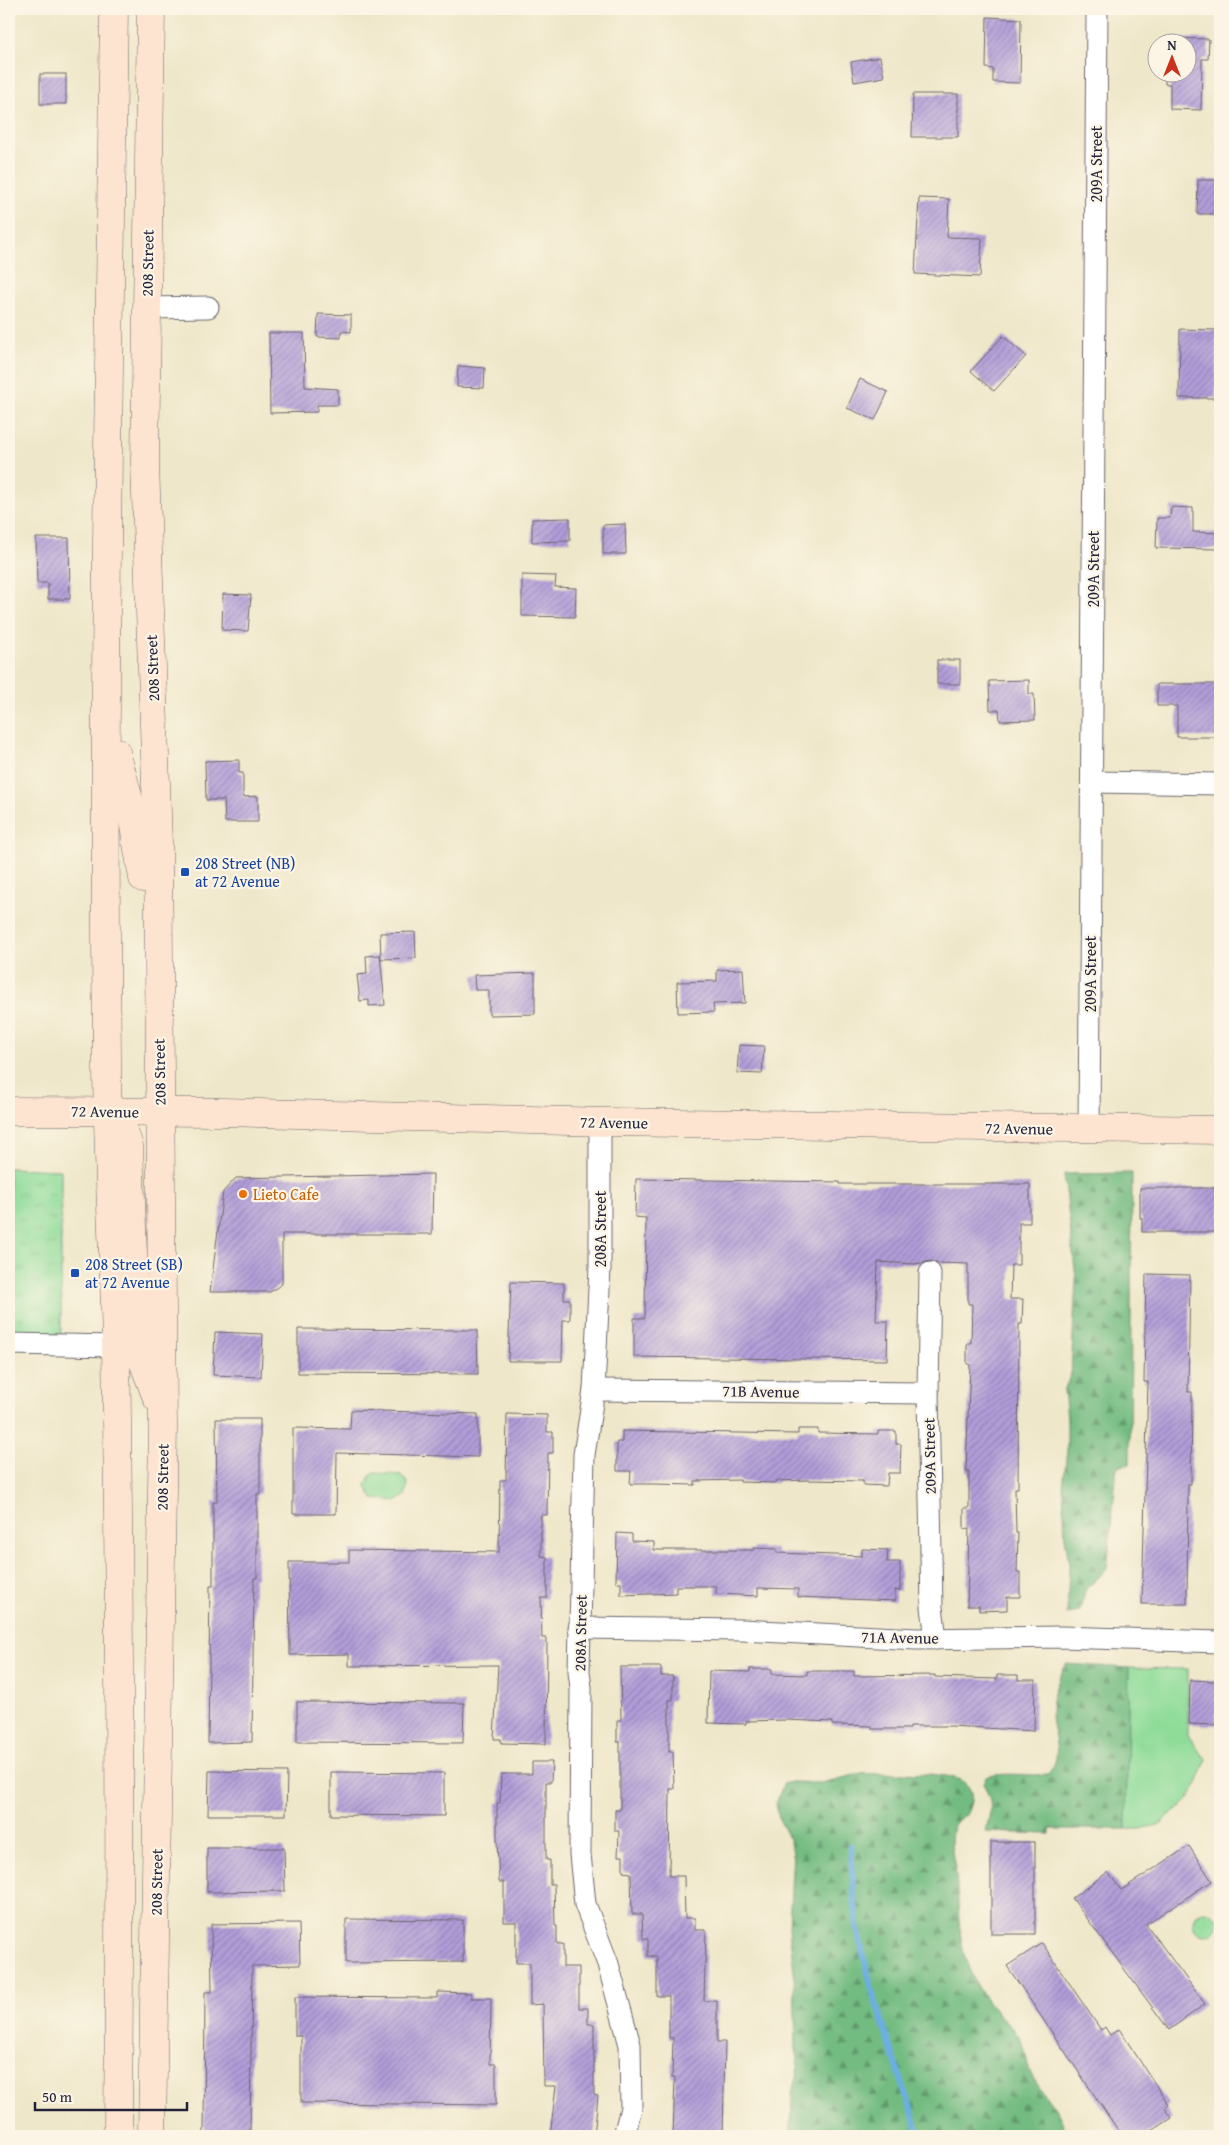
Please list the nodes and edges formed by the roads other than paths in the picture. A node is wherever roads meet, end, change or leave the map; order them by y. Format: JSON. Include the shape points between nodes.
{"nodes":[{"id":1,"x":114,"y":9,"type":"edge"},
{"id":2,"x":151,"y":9,"type":"edge"},
{"id":3,"x":1097,"y":9,"type":"edge"},
{"id":4,"x":208,"y":307,"type":"dead end"},
{"id":5,"x":146,"y":308,"type":"junction"},
{"id":6,"x":107,"y":721,"type":"junction"},
{"id":7,"x":1092,"y":782,"type":"junction"},
{"id":8,"x":1220,"y":784,"type":"edge"},
{"id":9,"x":9,"y":1111,"type":"edge"},
{"id":10,"x":107,"y":1111,"type":"junction"},
{"id":11,"x":160,"y":1112,"type":"junction"},
{"id":12,"x":600,"y":1121,"type":"junction"},
{"id":13,"x":1089,"y":1129,"type":"junction"},
{"id":14,"x":1220,"y":1130,"type":"edge"},
{"id":15,"x":930,"y":1273,"type":"dead end"},
{"id":16,"x":9,"y":1344,"type":"edge"},
{"id":17,"x":116,"y":1346,"type":"junction"},
{"id":18,"x":594,"y":1390,"type":"junction"},
{"id":19,"x":928,"y":1393,"type":"junction"},
{"id":20,"x":163,"y":1426,"type":"junction"},
{"id":21,"x":580,"y":1628,"type":"junction"},
{"id":22,"x":936,"y":1638,"type":"junction"},
{"id":23,"x":1220,"y":1642,"type":"edge"},
{"id":24,"x":118,"y":2136,"type":"edge"},
{"id":25,"x":152,"y":2136,"type":"edge"},
{"id":26,"x":624,"y":2136,"type":"edge"}],
"edges":[{"from":1,"to":6,"type":"main road"},
{"from":2,"to":5,"type":"main road","name":"208 Street"},
{"from":3,"to":7,"type":"street","name":"209A Street"},
{"from":4,"to":5,"type":"street"},
{"from":5,"to":11,"type":"main road","name":"208 Street","via":[[145,464],[158,844]]},
{"from":6,"to":10,"type":"main road"},
{"from":6,"to":11,"type":"main road","via":[[130,803],[143,876],[142,1051]]},
{"from":7,"to":8,"type":"street"},
{"from":7,"to":13,"type":"street","name":"209A Street"},
{"from":9,"to":10,"type":"main road","name":"72 Avenue"},
{"from":10,"to":11,"type":"main road","name":"72 Avenue"},
{"from":10,"to":17,"type":"main road"},
{"from":10,"to":20,"type":"main road","via":[[124,1129],[129,1146],[136,1334],[139,1351],[156,1392]]},
{"from":11,"to":12,"type":"main road","name":"72 Avenue"},
{"from":11,"to":20,"type":"main road","name":"208 Street"},
{"from":12,"to":13,"type":"main road","name":"72 Avenue"},
{"from":12,"to":18,"type":"street","name":"208A Street","via":[[600,1268]]},
{"from":13,"to":14,"type":"main road","name":"72 Avenue"},
{"from":15,"to":19,"type":"street","name":"209A Street"},
{"from":16,"to":17,"type":"street"},
{"from":17,"to":24,"type":"main road","via":[[120,1916]]},
{"from":18,"to":19,"type":"street","name":"71B Avenue"},
{"from":18,"to":21,"type":"street","name":"208A Street","via":[[584,1455]]},
{"from":19,"to":22,"type":"street","name":"209A Street","via":[[932,1607]]},
{"from":20,"to":25,"type":"main road","name":"208 Street"},
{"from":21,"to":22,"type":"street","name":"71A Avenue","via":[[743,1630]]},
{"from":21,"to":26,"type":"street","name":"208A Street","via":[[580,1854],[585,1904],[608,1964],[630,2045],[631,2108]]},
{"from":22,"to":23,"type":"street","name":"71A Avenue","via":[[1061,1637]]}]}
